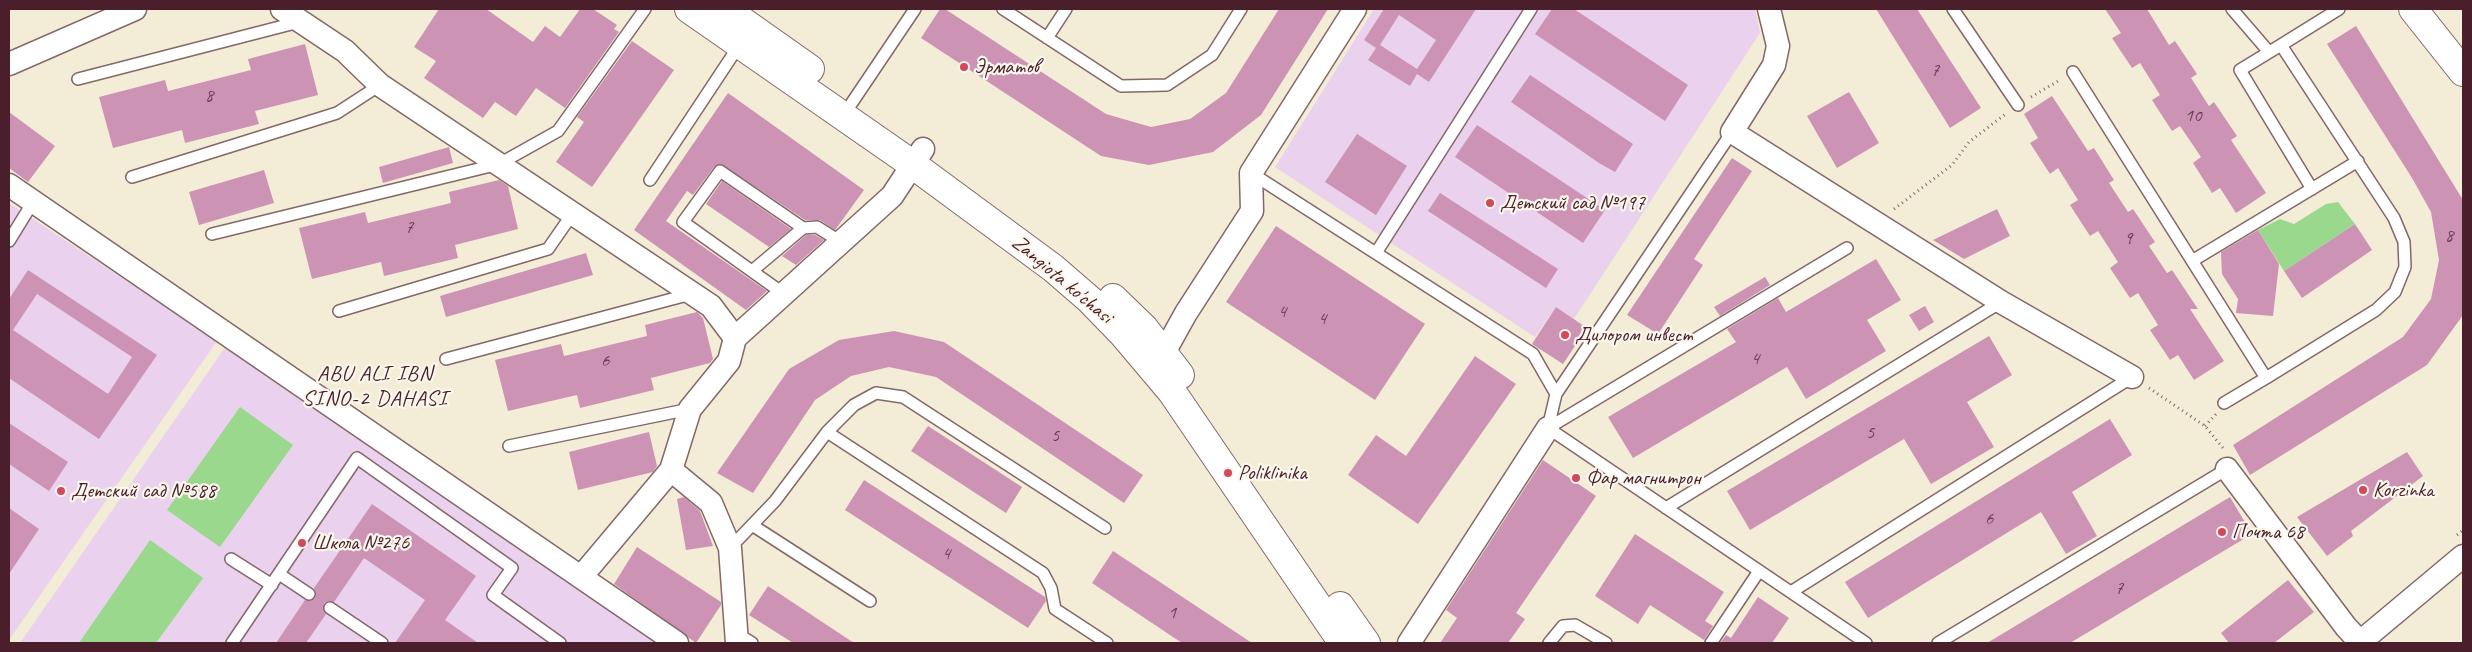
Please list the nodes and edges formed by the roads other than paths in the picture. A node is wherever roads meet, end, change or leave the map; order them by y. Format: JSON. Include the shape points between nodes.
{"nodes":[{"id":1,"x":282,"y":9,"type":"edge"},
{"id":2,"x":645,"y":9,"type":"edge"},
{"id":3,"x":689,"y":9,"type":"edge"},
{"id":4,"x":724,"y":9,"type":"edge"},
{"id":5,"x":916,"y":9,"type":"edge"},
{"id":6,"x":1003,"y":9,"type":"edge"},
{"id":7,"x":1066,"y":9,"type":"edge"},
{"id":8,"x":1241,"y":9,"type":"edge"},
{"id":9,"x":1355,"y":9,"type":"edge"},
{"id":10,"x":1531,"y":9,"type":"edge"},
{"id":11,"x":1769,"y":9,"type":"edge"},
{"id":12,"x":1952,"y":9,"type":"edge"},
{"id":13,"x":2232,"y":9,"type":"edge"},
{"id":14,"x":2339,"y":9,"type":"edge"},
{"id":15,"x":2413,"y":9,"type":"edge"},
{"id":16,"x":125,"y":11,"type":"edge"},
{"id":17,"x":301,"y":21,"type":"junction"},
{"id":18,"x":1047,"y":38,"type":"junction"},
{"id":19,"x":740,"y":44,"type":"junction"},
{"id":20,"x":2281,"y":45,"type":"junction"},
{"id":21,"x":2269,"y":52,"type":"junction"},
{"id":22,"x":9,"y":64,"type":"edge"},
{"id":23,"x":2073,"y":72,"type":"road end"},
{"id":24,"x":2463,"y":72,"type":"edge"},
{"id":25,"x":78,"y":79,"type":"dead end"},
{"id":26,"x":380,"y":85,"type":"junction"},
{"id":27,"x":2018,"y":105,"type":"road end"},
{"id":28,"x":849,"y":108,"type":"junction"},
{"id":29,"x":1732,"y":132,"type":"junction"},
{"id":30,"x":918,"y":156,"type":"junction"},
{"id":31,"x":2358,"y":161,"type":"junction"},
{"id":32,"x":499,"y":164,"type":"junction"},
{"id":33,"x":1251,"y":173,"type":"junction"},
{"id":34,"x":132,"y":177,"type":"dead end"},
{"id":35,"x":650,"y":180,"type":"dead end"},
{"id":36,"x":9,"y":185,"type":"edge"},
{"id":37,"x":2312,"y":189,"type":"junction"},
{"id":38,"x":34,"y":202,"type":"junction"},
{"id":39,"x":573,"y":213,"type":"junction"},
{"id":40,"x":803,"y":228,"type":"junction"},
{"id":41,"x":212,"y":234,"type":"dead end"},
{"id":42,"x":9,"y":241,"type":"edge"},
{"id":43,"x":842,"y":242,"type":"junction"},
{"id":44,"x":1847,"y":248,"type":"dead end"},
{"id":45,"x":1376,"y":253,"type":"junction"},
{"id":46,"x":2192,"y":260,"type":"junction"},
{"id":47,"x":752,"y":271,"type":"junction"},
{"id":48,"x":692,"y":293,"type":"junction"},
{"id":49,"x":784,"y":294,"type":"junction"},
{"id":50,"x":2001,"y":302,"type":"junction"},
{"id":51,"x":339,"y":311,"type":"dead end"},
{"id":52,"x":735,"y":338,"type":"junction"},
{"id":53,"x":446,"y":359,"type":"dead end"},
{"id":54,"x":1159,"y":361,"type":"junction"},
{"id":55,"x":2132,"y":377,"type":"joint"},
{"id":56,"x":2266,"y":378,"type":"junction"},
{"id":57,"x":1556,"y":394,"type":"junction"},
{"id":58,"x":2224,"y":403,"type":"dead end"},
{"id":59,"x":690,"y":409,"type":"junction"},
{"id":60,"x":1548,"y":428,"type":"junction"},
{"id":61,"x":827,"y":432,"type":"junction"},
{"id":62,"x":509,"y":446,"type":"dead end"},
{"id":63,"x":2227,"y":469,"type":"joint"},
{"id":64,"x":671,"y":470,"type":"junction"},
{"id":65,"x":1666,"y":508,"type":"junction"},
{"id":66,"x":752,"y":525,"type":"junction"},
{"id":67,"x":1105,"y":528,"type":"dead end"},
{"id":68,"x":730,"y":548,"type":"junction"},
{"id":69,"x":2463,"y":556,"type":"edge"},
{"id":70,"x":232,"y":559,"type":"dead end"},
{"id":71,"x":1759,"y":571,"type":"junction"},
{"id":72,"x":279,"y":574,"type":"junction"},
{"id":73,"x":581,"y":577,"type":"junction"},
{"id":74,"x":272,"y":585,"type":"junction"},
{"id":75,"x":1791,"y":592,"type":"junction"},
{"id":76,"x":309,"y":594,"type":"dead end"},
{"id":77,"x":870,"y":601,"type":"dead end"},
{"id":78,"x":330,"y":608,"type":"dead end"},
{"id":79,"x":741,"y":640,"type":"edge"},
{"id":80,"x":232,"y":643,"type":"edge"},
{"id":81,"x":382,"y":643,"type":"edge"},
{"id":82,"x":560,"y":643,"type":"edge"},
{"id":83,"x":677,"y":643,"type":"edge"},
{"id":84,"x":1107,"y":643,"type":"edge"},
{"id":85,"x":1343,"y":643,"type":"edge"},
{"id":86,"x":1366,"y":643,"type":"edge"},
{"id":87,"x":1409,"y":643,"type":"edge"},
{"id":88,"x":1548,"y":643,"type":"edge"},
{"id":89,"x":1606,"y":643,"type":"edge"},
{"id":90,"x":1711,"y":643,"type":"edge"},
{"id":91,"x":1866,"y":643,"type":"edge"},
{"id":92,"x":1938,"y":643,"type":"edge"},
{"id":93,"x":2360,"y":643,"type":"edge"}],
"edges":[{"from":1,"to":17,"type":"street"},
{"from":2,"to":32,"type":"lane","via":[[558,131]]},
{"from":3,"to":19,"type":"main road","name":"Zangiota ko'chasi"},
{"from":4,"to":28,"type":"main road","name":"Zangiota ko'chasi"},
{"from":5,"to":28,"type":"lane"},
{"from":6,"to":18,"type":"lane"},
{"from":7,"to":18,"type":"lane"},
{"from":8,"to":18,"type":"lane","via":[[1212,55],[1167,85],[1121,86]]},
{"from":9,"to":33,"type":"street"},
{"from":10,"to":45,"type":"lane"},
{"from":11,"to":29,"type":"street","via":[[1778,46],[1774,65]]},
{"from":12,"to":27,"type":"lane"},
{"from":13,"to":21,"type":"lane"},
{"from":14,"to":20,"type":"lane"},
{"from":15,"to":24,"type":"main road"},
{"from":16,"to":22,"type":"street"},
{"from":17,"to":25,"type":"lane"},
{"from":17,"to":26,"type":"street","via":[[345,51]]},
{"from":19,"to":28,"type":"main road","name":"Zangiota ko'chasi"},
{"from":19,"to":35,"type":"lane"},
{"from":20,"to":21,"type":"lane"},
{"from":20,"to":31,"type":"lane"},
{"from":21,"to":37,"type":"lane","via":[[2240,70]]},
{"from":23,"to":46,"type":"lane"},
{"from":26,"to":32,"type":"street"},
{"from":26,"to":34,"type":"lane","via":[[337,113]]},
{"from":28,"to":30,"type":"main road","name":"Zangiota ko'chasi"},
{"from":29,"to":50,"type":"street"},
{"from":29,"to":57,"type":"lane"},
{"from":30,"to":43,"type":"street","via":[[892,196]]},
{"from":30,"to":54,"type":"main road","name":"Zangiota ko'chasi","via":[[1061,251],[1122,306]]},
{"from":31,"to":37,"type":"lane"},
{"from":31,"to":56,"type":"lane","via":[[2394,218],[2404,242],[2405,267],[2395,292],[2376,310]]},
{"from":32,"to":39,"type":"street"},
{"from":32,"to":41,"type":"lane"},
{"from":33,"to":45,"type":"lane"},
{"from":33,"to":54,"type":"street","via":[[1252,211]]},
{"from":36,"to":38,"type":"street"},
{"from":37,"to":46,"type":"lane"},
{"from":38,"to":42,"type":"lane"},
{"from":38,"to":73,"type":"street"},
{"from":39,"to":48,"type":"street"},
{"from":39,"to":51,"type":"lane","via":[[548,249]]},
{"from":40,"to":43,"type":"lane","via":[[817,227]]},
{"from":40,"to":47,"type":"lane"},
{"from":40,"to":47,"type":"lane","via":[[720,171],[683,222]]},
{"from":43,"to":49,"type":"street"},
{"from":44,"to":60,"type":"lane"},
{"from":45,"to":57,"type":"lane","via":[[1533,354]]},
{"from":46,"to":56,"type":"lane"},
{"from":47,"to":49,"type":"lane"},
{"from":48,"to":52,"type":"street","via":[[711,306]]},
{"from":48,"to":53,"type":"lane"},
{"from":49,"to":52,"type":"street"},
{"from":50,"to":55,"type":"street"},
{"from":50,"to":65,"type":"lane"},
{"from":52,"to":59,"type":"street","via":[[729,361]]},
{"from":54,"to":85,"type":"main road","name":"Zangiota ko'chasi","via":[[1235,484]]},
{"from":54,"to":86,"type":"main road","name":"Zangiota ko'chasi"},
{"from":55,"to":75,"type":"lane"},
{"from":56,"to":58,"type":"lane"},
{"from":57,"to":60,"type":"lane"},
{"from":59,"to":62,"type":"lane"},
{"from":59,"to":64,"type":"street"},
{"from":60,"to":65,"type":"lane"},
{"from":60,"to":87,"type":"street"},
{"from":61,"to":66,"type":"lane","via":[[775,501]]},
{"from":61,"to":67,"type":"lane","via":[[854,405],[876,393],[903,397]]},
{"from":61,"to":84,"type":"lane","via":[[1043,574],[1051,588],[1055,608]]},
{"from":63,"to":92,"type":"lane"},
{"from":63,"to":93,"type":"street"},
{"from":64,"to":68,"type":"street","via":[[711,504]]},
{"from":64,"to":73,"type":"street"},
{"from":65,"to":71,"type":"lane"},
{"from":66,"to":68,"type":"lane"},
{"from":66,"to":77,"type":"lane"},
{"from":68,"to":79,"type":"street"},
{"from":69,"to":93,"type":"street"},
{"from":70,"to":74,"type":"lane"},
{"from":71,"to":75,"type":"lane"},
{"from":71,"to":90,"type":"lane"},
{"from":72,"to":74,"type":"lane"},
{"from":72,"to":76,"type":"lane"},
{"from":72,"to":82,"type":"lane","via":[[357,458],[512,568],[493,594]]},
{"from":73,"to":83,"type":"street"},
{"from":74,"to":80,"type":"lane"},
{"from":75,"to":91,"type":"lane"},
{"from":78,"to":81,"type":"lane"},
{"from":88,"to":89,"type":"lane","via":[[1563,626],[1575,625]]}]}
